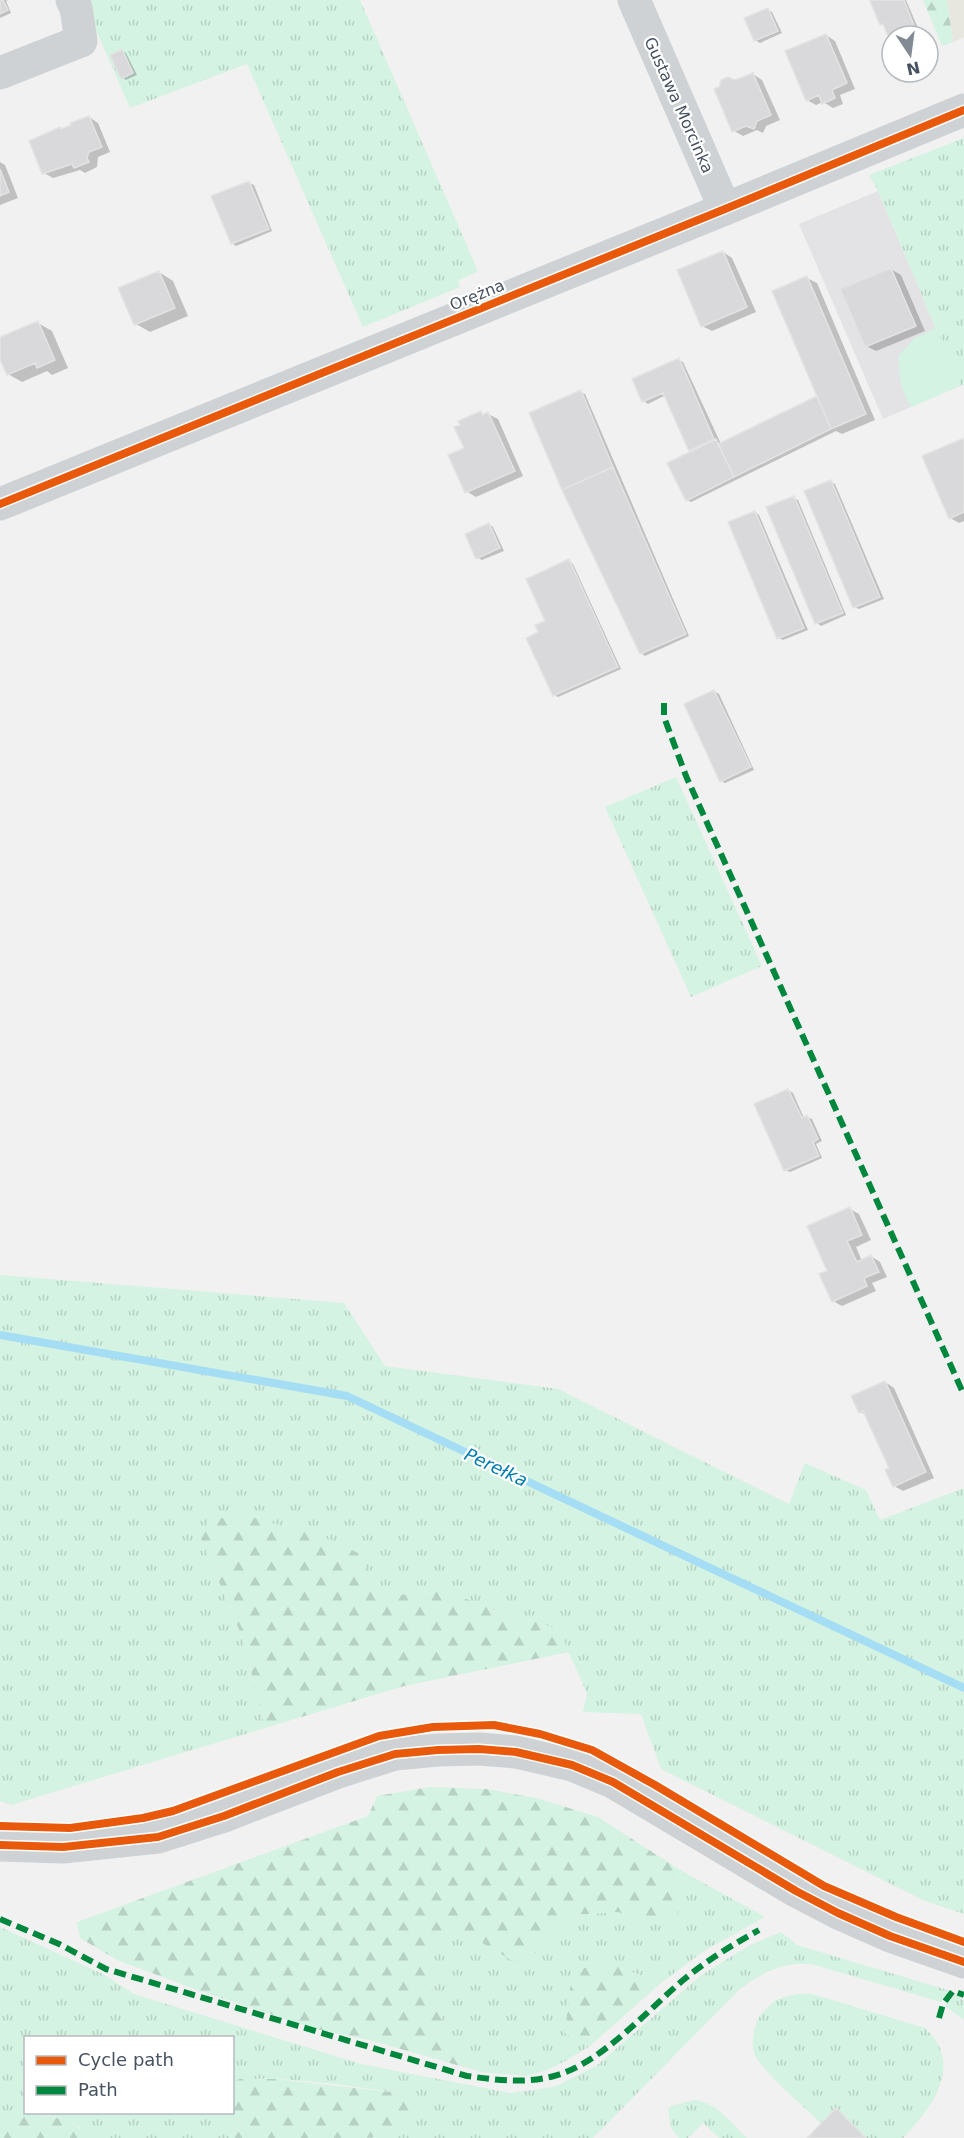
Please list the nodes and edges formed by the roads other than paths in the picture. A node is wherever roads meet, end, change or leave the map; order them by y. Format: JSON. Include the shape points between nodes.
{"nodes":[{"id":1,"x":72,"y":0,"type":"edge"},
{"id":2,"x":634,"y":0,"type":"edge"},
{"id":3,"x":0,"y":73,"type":"edge"},
{"id":4,"x":964,"y":110,"type":"edge"},
{"id":5,"x":725,"y":209,"type":"junction"},
{"id":6,"x":0,"y":504,"type":"edge"},
{"id":7,"x":0,"y":1845,"type":"edge"},
{"id":8,"x":964,"y":1962,"type":"edge"}],
"edges":[{"from":1,"to":3,"type":"street","via":[[81,41]]},
{"from":2,"to":5,"type":"street","name":"Gustawa Morcinka"},
{"from":4,"to":5,"type":"street","name":"Orężna"},
{"from":5,"to":6,"type":"street","name":"Orężna"},
{"from":7,"to":8,"type":"street","via":[[63,1847],[158,1837],[395,1754],[479,1749],[516,1752],[572,1765],[613,1782],[838,1913]]}]}
